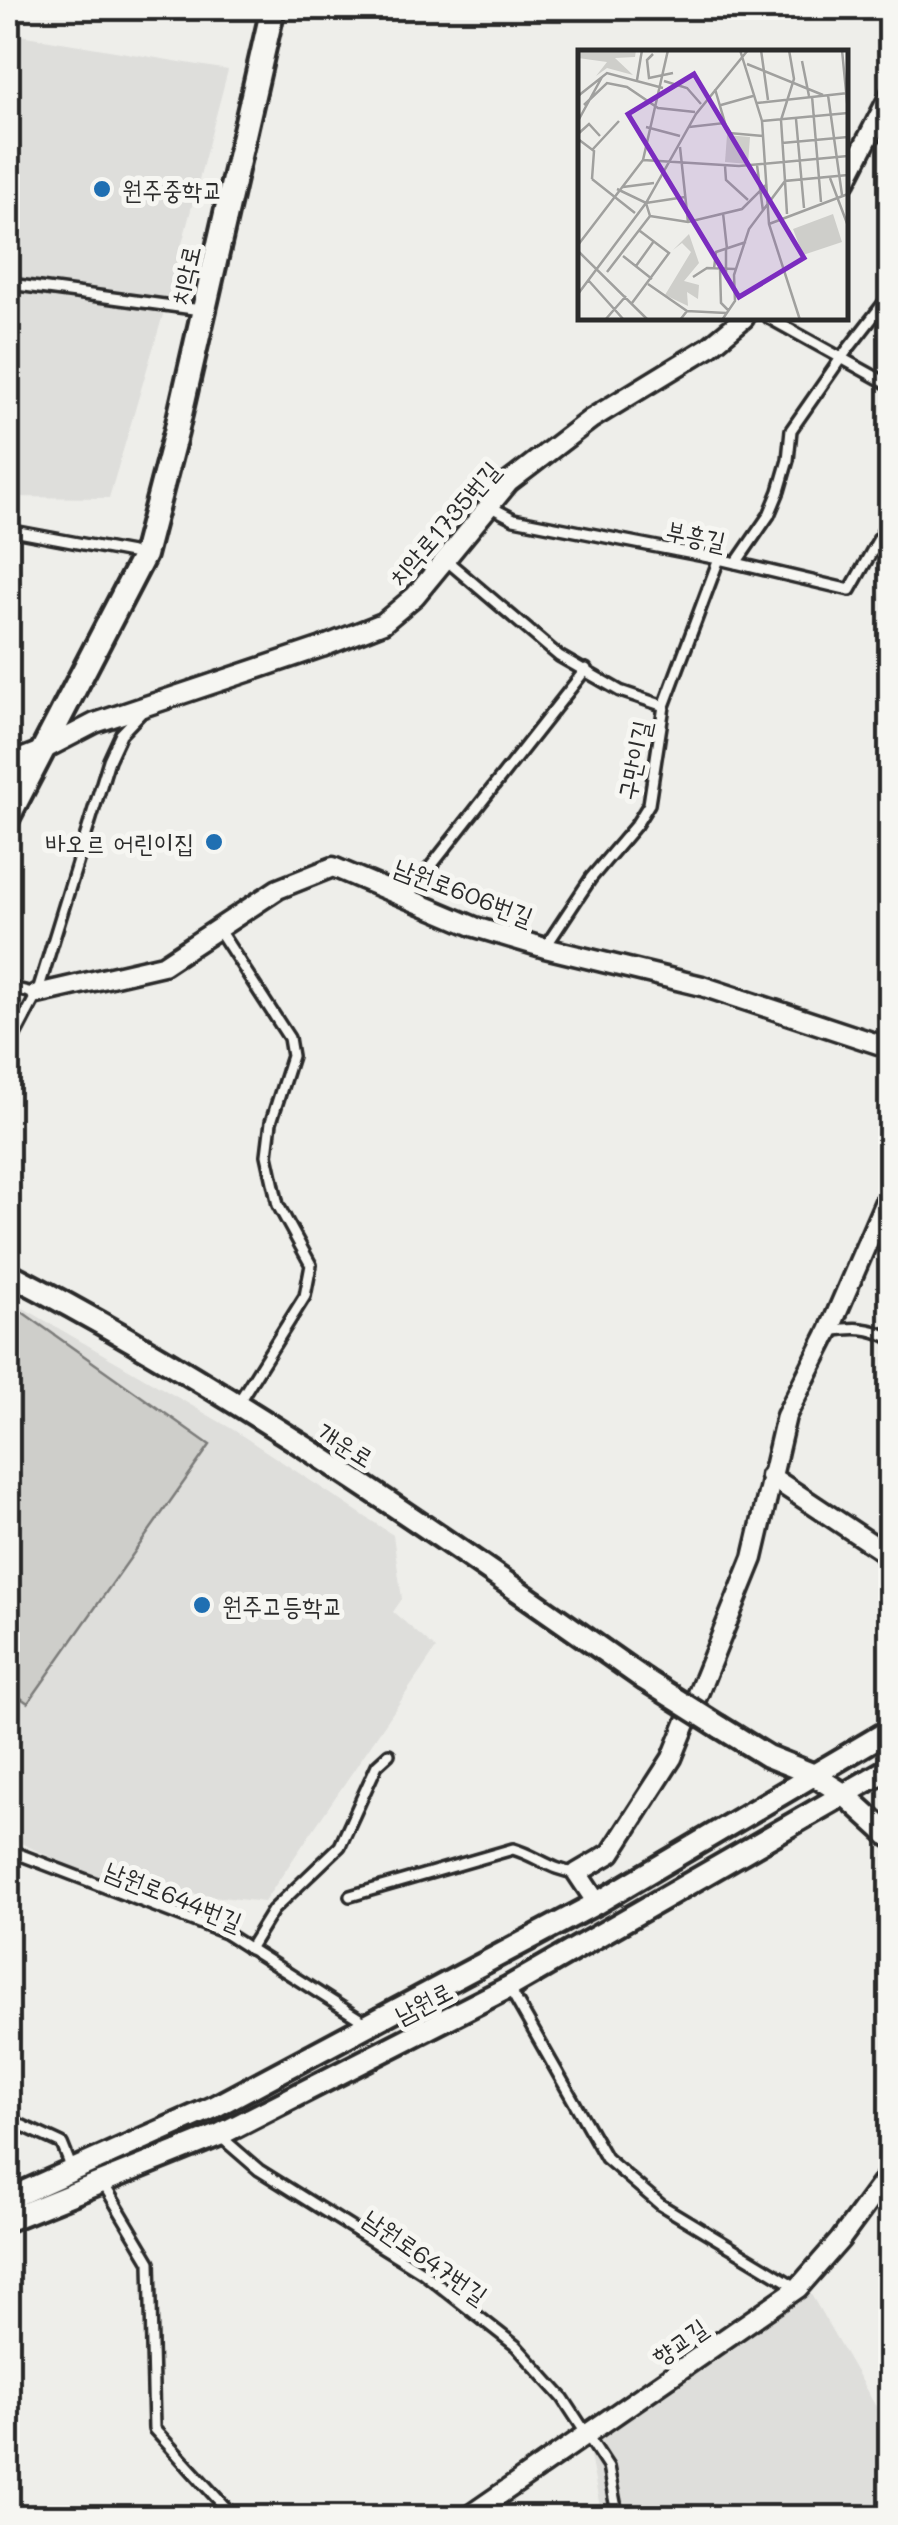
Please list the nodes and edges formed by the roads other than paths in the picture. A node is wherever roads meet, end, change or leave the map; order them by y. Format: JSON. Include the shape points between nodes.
{"nodes":[{"id":1,"x":274,"y":8,"type":"edge"},
{"id":2,"x":890,"y":95,"type":"edge"},
{"id":3,"x":874,"y":126,"type":"junction"},
{"id":4,"x":890,"y":140,"type":"edge"},
{"id":5,"x":848,"y":177,"type":"edge"},
{"id":6,"x":8,"y":251,"type":"edge"},
{"id":7,"x":9,"y":287,"type":"edge"},
{"id":8,"x":890,"y":295,"type":"edge"},
{"id":9,"x":204,"y":311,"type":"junction"},
{"id":10,"x":742,"y":320,"type":"edge"},
{"id":11,"x":773,"y":320,"type":"edge"},
{"id":12,"x":841,"y":358,"type":"junction"},
{"id":13,"x":890,"y":384,"type":"edge"},
{"id":14,"x":489,"y":506,"type":"junction"},
{"id":15,"x":890,"y":519,"type":"edge"},
{"id":16,"x":8,"y":530,"type":"edge"},
{"id":17,"x":890,"y":549,"type":"edge"},
{"id":18,"x":872,"y":550,"type":"junction"},
{"id":19,"x":144,"y":555,"type":"junction"},
{"id":20,"x":719,"y":559,"type":"junction"},
{"id":21,"x":446,"y":560,"type":"junction"},
{"id":22,"x":736,"y":563,"type":"junction"},
{"id":23,"x":586,"y":669,"type":"junction"},
{"id":24,"x":159,"y":702,"type":"junction"},
{"id":25,"x":664,"y":706,"type":"junction"},
{"id":26,"x":42,"y":751,"type":"junction"},
{"id":27,"x":8,"y":764,"type":"edge"},
{"id":28,"x":8,"y":818,"type":"edge"},
{"id":29,"x":406,"y":898,"type":"junction"},
{"id":30,"x":217,"y":927,"type":"junction"},
{"id":31,"x":545,"y":948,"type":"junction"},
{"id":32,"x":8,"y":987,"type":"edge"},
{"id":33,"x":37,"y":994,"type":"junction"},
{"id":34,"x":890,"y":1048,"type":"edge"},
{"id":35,"x":8,"y":1049,"type":"edge"},
{"id":36,"x":890,"y":1190,"type":"edge"},
{"id":37,"x":8,"y":1273,"type":"edge"},
{"id":38,"x":829,"y":1331,"type":"junction"},
{"id":39,"x":890,"y":1338,"type":"edge"},
{"id":40,"x":237,"y":1405,"type":"junction"},
{"id":41,"x":770,"y":1476,"type":"junction"},
{"id":42,"x":890,"y":1556,"type":"edge"},
{"id":43,"x":890,"y":1730,"type":"edge"},
{"id":44,"x":389,"y":1754,"type":"dead end"},
{"id":45,"x":890,"y":1768,"type":"edge"},
{"id":46,"x":812,"y":1774,"type":"junction"},
{"id":47,"x":844,"y":1795,"type":"junction"},
{"id":48,"x":890,"y":1836,"type":"edge"},
{"id":49,"x":8,"y":1850,"type":"edge"},
{"id":50,"x":578,"y":1873,"type":"junction"},
{"id":51,"x":350,"y":1896,"type":"dead end"},
{"id":52,"x":597,"y":1903,"type":"junction"},
{"id":53,"x":249,"y":1948,"type":"junction"},
{"id":54,"x":509,"y":1987,"type":"junction"},
{"id":55,"x":368,"y":2024,"type":"junction"},
{"id":56,"x":8,"y":2119,"type":"edge"},
{"id":57,"x":218,"y":2135,"type":"junction"},
{"id":58,"x":72,"y":2170,"type":"junction"},
{"id":59,"x":890,"y":2172,"type":"edge"},
{"id":60,"x":102,"y":2181,"type":"junction"},
{"id":61,"x":8,"y":2198,"type":"edge"},
{"id":62,"x":8,"y":2220,"type":"edge"},
{"id":63,"x":798,"y":2288,"type":"junction"},
{"id":64,"x":589,"y":2435,"type":"junction"},
{"id":65,"x":235,"y":2518,"type":"edge"},
{"id":66,"x":466,"y":2518,"type":"edge"},
{"id":67,"x":618,"y":2518,"type":"edge"}],
"edges":[{"from":1,"to":9,"type":"main road","name":"치악로"},
{"from":2,"to":3,"type":"street"},
{"from":3,"to":4,"type":"lane"},
{"from":3,"to":5,"type":"street"},
{"from":6,"to":7,"type":"lane"},
{"from":7,"to":9,"type":"lane"},
{"from":8,"to":12,"type":"lane"},
{"from":9,"to":19,"type":"main road","name":"치악로"},
{"from":10,"to":14,"type":"street","name":"치악로1735번길","via":[[591,419],[508,482]]},
{"from":11,"to":12,"type":"lane"},
{"from":12,"to":13,"type":"lane"},
{"from":12,"to":22,"type":"lane","via":[[791,430],[779,491]]},
{"from":14,"to":20,"type":"lane","name":"부흥길","via":[[514,519]]},
{"from":14,"to":21,"type":"street","name":"치악로1735번길"},
{"from":15,"to":18,"type":"lane","name":"부흥길"},
{"from":16,"to":19,"type":"lane"},
{"from":17,"to":18,"type":"lane"},
{"from":18,"to":22,"type":"lane","name":"부흥길","via":[[850,590]]},
{"from":19,"to":26,"type":"main road","name":"치악로"},
{"from":20,"to":22,"type":"lane","name":"부흥길"},
{"from":20,"to":25,"type":"lane","name":"구만이길"},
{"from":21,"to":23,"type":"lane","via":[[559,656]]},
{"from":21,"to":24,"type":"street","name":"치악로1735번길","via":[[383,622]]},
{"from":23,"to":25,"type":"lane","via":[[620,691]]},
{"from":23,"to":29,"type":"lane"},
{"from":24,"to":26,"type":"street","name":"치악로1735번길","via":[[95,723]]},
{"from":24,"to":33,"type":"lane","via":[[134,718],[109,760]]},
{"from":25,"to":31,"type":"lane","name":"구만이길","via":[[649,804]]},
{"from":26,"to":27,"type":"street","name":"치악로1735번길"},
{"from":26,"to":28,"type":"main road","name":"치악로"},
{"from":29,"to":30,"type":"street","name":"남원로606번길","via":[[334,868],[278,889]]},
{"from":29,"to":31,"type":"street","name":"남원로606번길"},
{"from":30,"to":33,"type":"street","name":"남원로606번길","via":[[163,965]]},
{"from":30,"to":40,"type":"lane","via":[[288,1038],[292,1056],[267,1155],[278,1205],[310,1265],[305,1296]]},
{"from":31,"to":34,"type":"street","name":"남원로606번길","via":[[702,986]]},
{"from":32,"to":33,"type":"lane"},
{"from":33,"to":35,"type":"lane"},
{"from":36,"to":38,"type":"street"},
{"from":37,"to":40,"type":"street","name":"개운로"},
{"from":38,"to":39,"type":"lane","via":[[854,1327]]},
{"from":38,"to":41,"type":"street","via":[[786,1416]]},
{"from":40,"to":46,"type":"street","name":"개운로","bridge":true,"via":[[414,1517],[720,1728]]},
{"from":41,"to":42,"type":"street"},
{"from":41,"to":50,"type":"street","via":[[753,1558],[672,1758],[611,1853]]},
{"from":43,"to":46,"type":"street","name":"남원로"},
{"from":44,"to":53,"type":"lane","via":[[377,1765],[340,1846],[273,1910]]},
{"from":45,"to":47,"type":"street","name":"남원로"},
{"from":46,"to":47,"type":"street"},
{"from":46,"to":52,"type":"street","name":"남원로"},
{"from":47,"to":48,"type":"street"},
{"from":47,"to":54,"type":"street","name":"남원로"},
{"from":49,"to":53,"type":"lane","name":"남원로644번길"},
{"from":50,"to":51,"type":"lane","via":[[556,1871],[513,1849]]},
{"from":50,"to":52,"type":"street"},
{"from":52,"to":55,"type":"street","name":"남원로"},
{"from":53,"to":55,"type":"lane","name":"남원로644번길"},
{"from":54,"to":57,"type":"street","name":"남원로"},
{"from":54,"to":63,"type":"lane","via":[[606,2158],[661,2205]]},
{"from":55,"to":58,"type":"street","name":"남원로","via":[[214,2107]]},
{"from":56,"to":58,"type":"lane","via":[[62,2144]]},
{"from":57,"to":60,"type":"street","name":"남원로"},
{"from":57,"to":64,"type":"lane","name":"남원로647번길","via":[[259,2170],[422,2272],[516,2346]]},
{"from":58,"to":61,"type":"street","name":"남원로"},
{"from":59,"to":63,"type":"street","name":"향교길"},
{"from":60,"to":62,"type":"street","name":"남원로"},
{"from":60,"to":65,"type":"lane","via":[[150,2262],[154,2429]]},
{"from":63,"to":64,"type":"street","name":"향교길"},
{"from":64,"to":66,"type":"street","name":"향교길"},
{"from":64,"to":67,"type":"lane","name":"남원로647번길","via":[[608,2467]]}]}
